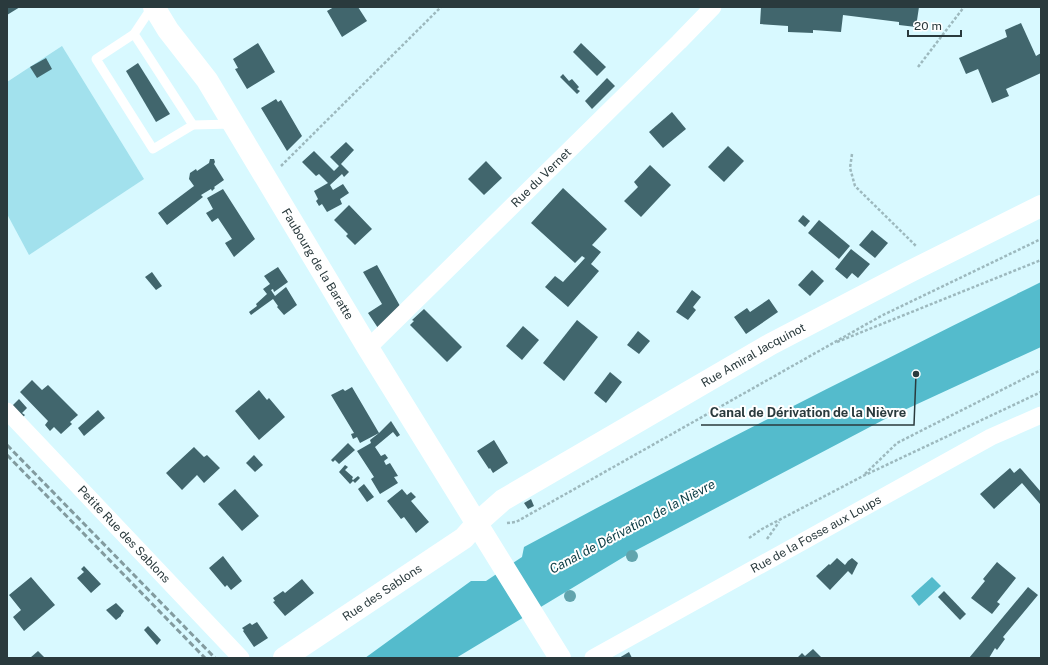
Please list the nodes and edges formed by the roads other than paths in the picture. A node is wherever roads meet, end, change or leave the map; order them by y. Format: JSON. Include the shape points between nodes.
{"nodes":[{"id":1,"x":153,"y":7,"type":"edge"},
{"id":2,"x":713,"y":7,"type":"edge"},
{"id":3,"x":134,"y":34,"type":"junction"},
{"id":4,"x":233,"y":124,"type":"junction"},
{"id":5,"x":193,"y":125,"type":"junction"},
{"id":6,"x":1041,"y":206,"type":"edge"},
{"id":7,"x":368,"y":348,"type":"junction"},
{"id":8,"x":7,"y":411,"type":"edge"},
{"id":9,"x":1041,"y":415,"type":"edge"},
{"id":10,"x":476,"y":523,"type":"junction"},
{"id":11,"x":241,"y":658,"type":"edge"},
{"id":12,"x":284,"y":658,"type":"edge"},
{"id":13,"x":560,"y":658,"type":"edge"},
{"id":14,"x":593,"y":658,"type":"edge"}],
"edges":[{"from":1,"to":3,"type":"lane"},
{"from":1,"to":4,"type":"main road","name":"Faubourg de la Baratte","via":[[207,80]]},
{"from":2,"to":7,"type":"street","name":"Rue du Vernet"},
{"from":3,"to":5,"type":"lane"},
{"from":3,"to":5,"type":"lane","via":[[96,60],[153,149]]},
{"from":4,"to":5,"type":"lane"},
{"from":4,"to":7,"type":"main road","name":"Faubourg de la Baratte"},
{"from":6,"to":10,"type":"main road","name":"Rue Amiral Jacquinot","via":[[771,344],[503,500]]},
{"from":7,"to":10,"type":"main road","name":"Faubourg de la Baratte"},
{"from":8,"to":11,"type":"street","name":"Petite Rue des Sablons"},
{"from":9,"to":14,"type":"street","name":"Rue de la Fosse aux Loups","via":[[991,437]]},
{"from":10,"to":12,"type":"main road","name":"Rue des Sablons","via":[[464,538]]},
{"from":10,"to":13,"type":"main road","name":"Faubourg de la Baratte"}]}
